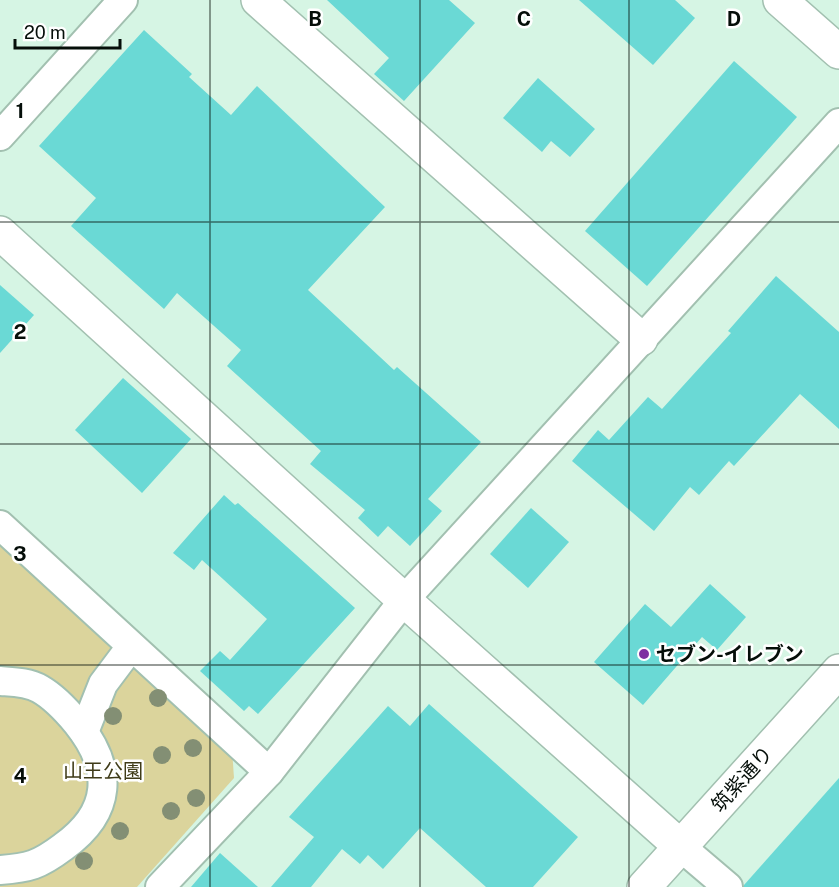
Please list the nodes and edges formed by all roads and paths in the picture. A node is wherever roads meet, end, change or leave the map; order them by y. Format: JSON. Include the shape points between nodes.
{"nodes":[{"id":1,"x":123,"y":0,"type":"edge"},
{"id":2,"x":258,"y":0,"type":"edge"},
{"id":3,"x":780,"y":0,"type":"edge"},
{"id":4,"x":839,"y":52,"type":"edge"},
{"id":5,"x":839,"y":123,"type":"edge"},
{"id":6,"x":0,"y":136,"type":"edge"},
{"id":7,"x":0,"y":233,"type":"edge"},
{"id":8,"x":641,"y":339,"type":"junction"},
{"id":9,"x":0,"y":525,"type":"edge"},
{"id":10,"x":404,"y":600,"type":"junction"},
{"id":11,"x":124,"y":656,"type":"dead end"},
{"id":12,"x":839,"y":671,"type":"edge"},
{"id":13,"x":0,"y":681,"type":"edge"},
{"id":14,"x":84,"y":732,"type":"junction"},
{"id":15,"x":269,"y":772,"type":"junction"},
{"id":16,"x":681,"y":847,"type":"junction"},
{"id":17,"x":0,"y":870,"type":"edge"},
{"id":18,"x":160,"y":887,"type":"edge"},
{"id":19,"x":644,"y":887,"type":"edge"},
{"id":20,"x":728,"y":887,"type":"edge"}],
"edges":[{"from":1,"to":6,"type":"street"},
{"from":2,"to":8,"type":"street"},
{"from":3,"to":4,"type":"street"},
{"from":5,"to":8,"type":"street"},
{"from":7,"to":10,"type":"street"},
{"from":8,"to":10,"type":"street"},
{"from":9,"to":15,"type":"street"},
{"from":10,"to":15,"type":"street"},
{"from":10,"to":16,"type":"street"},
{"from":11,"to":14,"type":"street","via":[[103,684]]},
{"from":12,"to":16,"type":"street","name":"筑紫通り"},
{"from":13,"to":14,"type":"street","via":[[40,688]]},
{"from":14,"to":17,"type":"street","via":[[103,770],[97,813],[76,838],[44,861],[29,868]]},
{"from":15,"to":18,"type":"street"},
{"from":16,"to":19,"type":"street","name":"筑紫通り"},
{"from":16,"to":20,"type":"street"}]}
